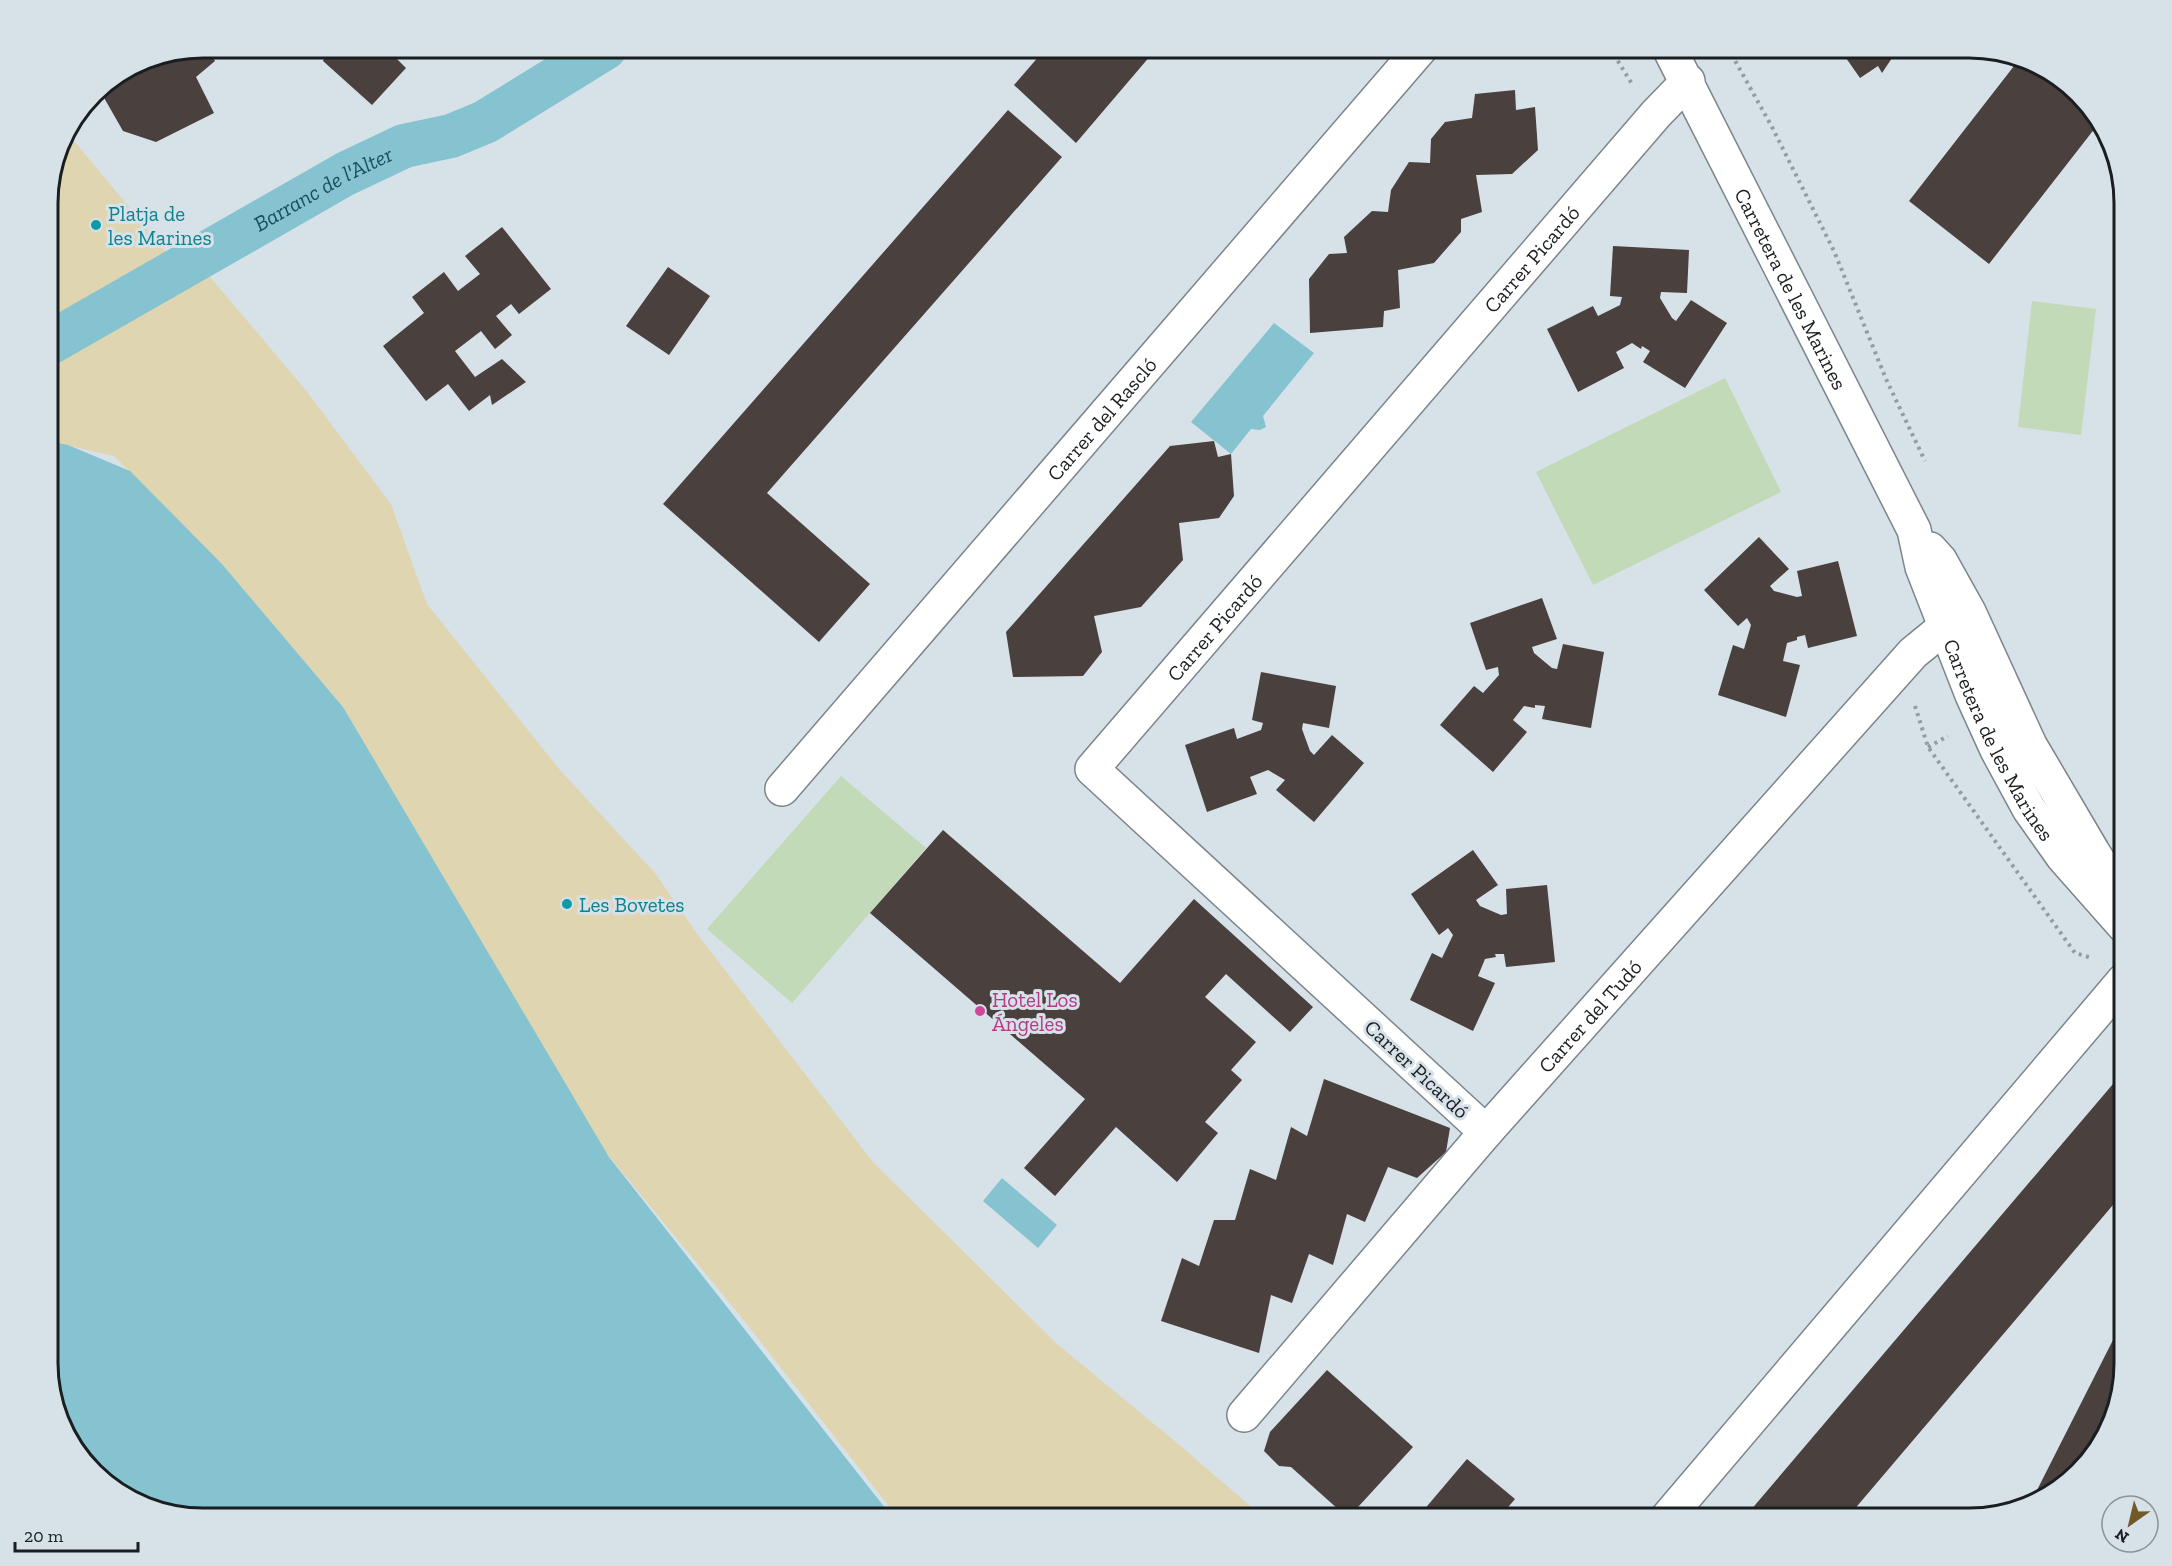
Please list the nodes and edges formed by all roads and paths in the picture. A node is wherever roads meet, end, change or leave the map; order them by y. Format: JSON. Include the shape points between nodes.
{"nodes":[{"id":1,"x":1412,"y":59,"type":"edge"},
{"id":2,"x":1617,"y":59,"type":"edge"},
{"id":3,"x":1675,"y":59,"type":"edge"},
{"id":4,"x":1734,"y":59,"type":"edge"},
{"id":5,"x":1688,"y":81,"type":"junction"},
{"id":6,"x":1634,"y":87,"type":"dead end"},
{"id":7,"x":1926,"y":463,"type":"dead end"},
{"id":8,"x":1914,"y":530,"type":"junction"},
{"id":9,"x":1946,"y":626,"type":"junction"},
{"id":10,"x":1913,"y":698,"type":"dead end"},
{"id":11,"x":782,"y":789,"type":"dead end"},
{"id":12,"x":2114,"y":890,"type":"edge"},
{"id":13,"x":2114,"y":898,"type":"edge"},
{"id":14,"x":2113,"y":971,"type":"edge"},
{"id":15,"x":1486,"y":1132,"type":"junction"},
{"id":16,"x":1244,"y":1415,"type":"dead end"},
{"id":17,"x":1675,"y":1508,"type":"edge"}],
"edges":[{"from":1,"to":11,"type":"street","name":"Carrer del Rascló"},
{"from":2,"to":6,"type":"path"},
{"from":3,"to":5,"type":"street","name":"Carretera de les Marines"},
{"from":4,"to":7,"type":"path","via":[[1834,250],[1886,379]]},
{"from":5,"to":8,"type":"street","name":"Carretera de les Marines"},
{"from":5,"to":15,"type":"street","name":"Carrer Picardó","via":[[1092,769]]},
{"from":8,"to":9,"type":"street","name":"Carretera de les Marines","via":[[1922,567]]},
{"from":8,"to":12,"type":"street","name":"Carretera de les Marines","via":[[1946,570],[2030,745]]},
{"from":9,"to":13,"type":"street","name":"Carretera de les Marines","via":[[1972,695],[2029,809],[2063,857]]},
{"from":9,"to":15,"type":"street","name":"Carrer del Tudó","via":[[1913,653]]},
{"from":10,"to":14,"type":"path","via":[[1928,747],[2075,953]]},
{"from":14,"to":17,"type":"street"},
{"from":15,"to":16,"type":"street","name":"Carrer del Tudó"}]}
